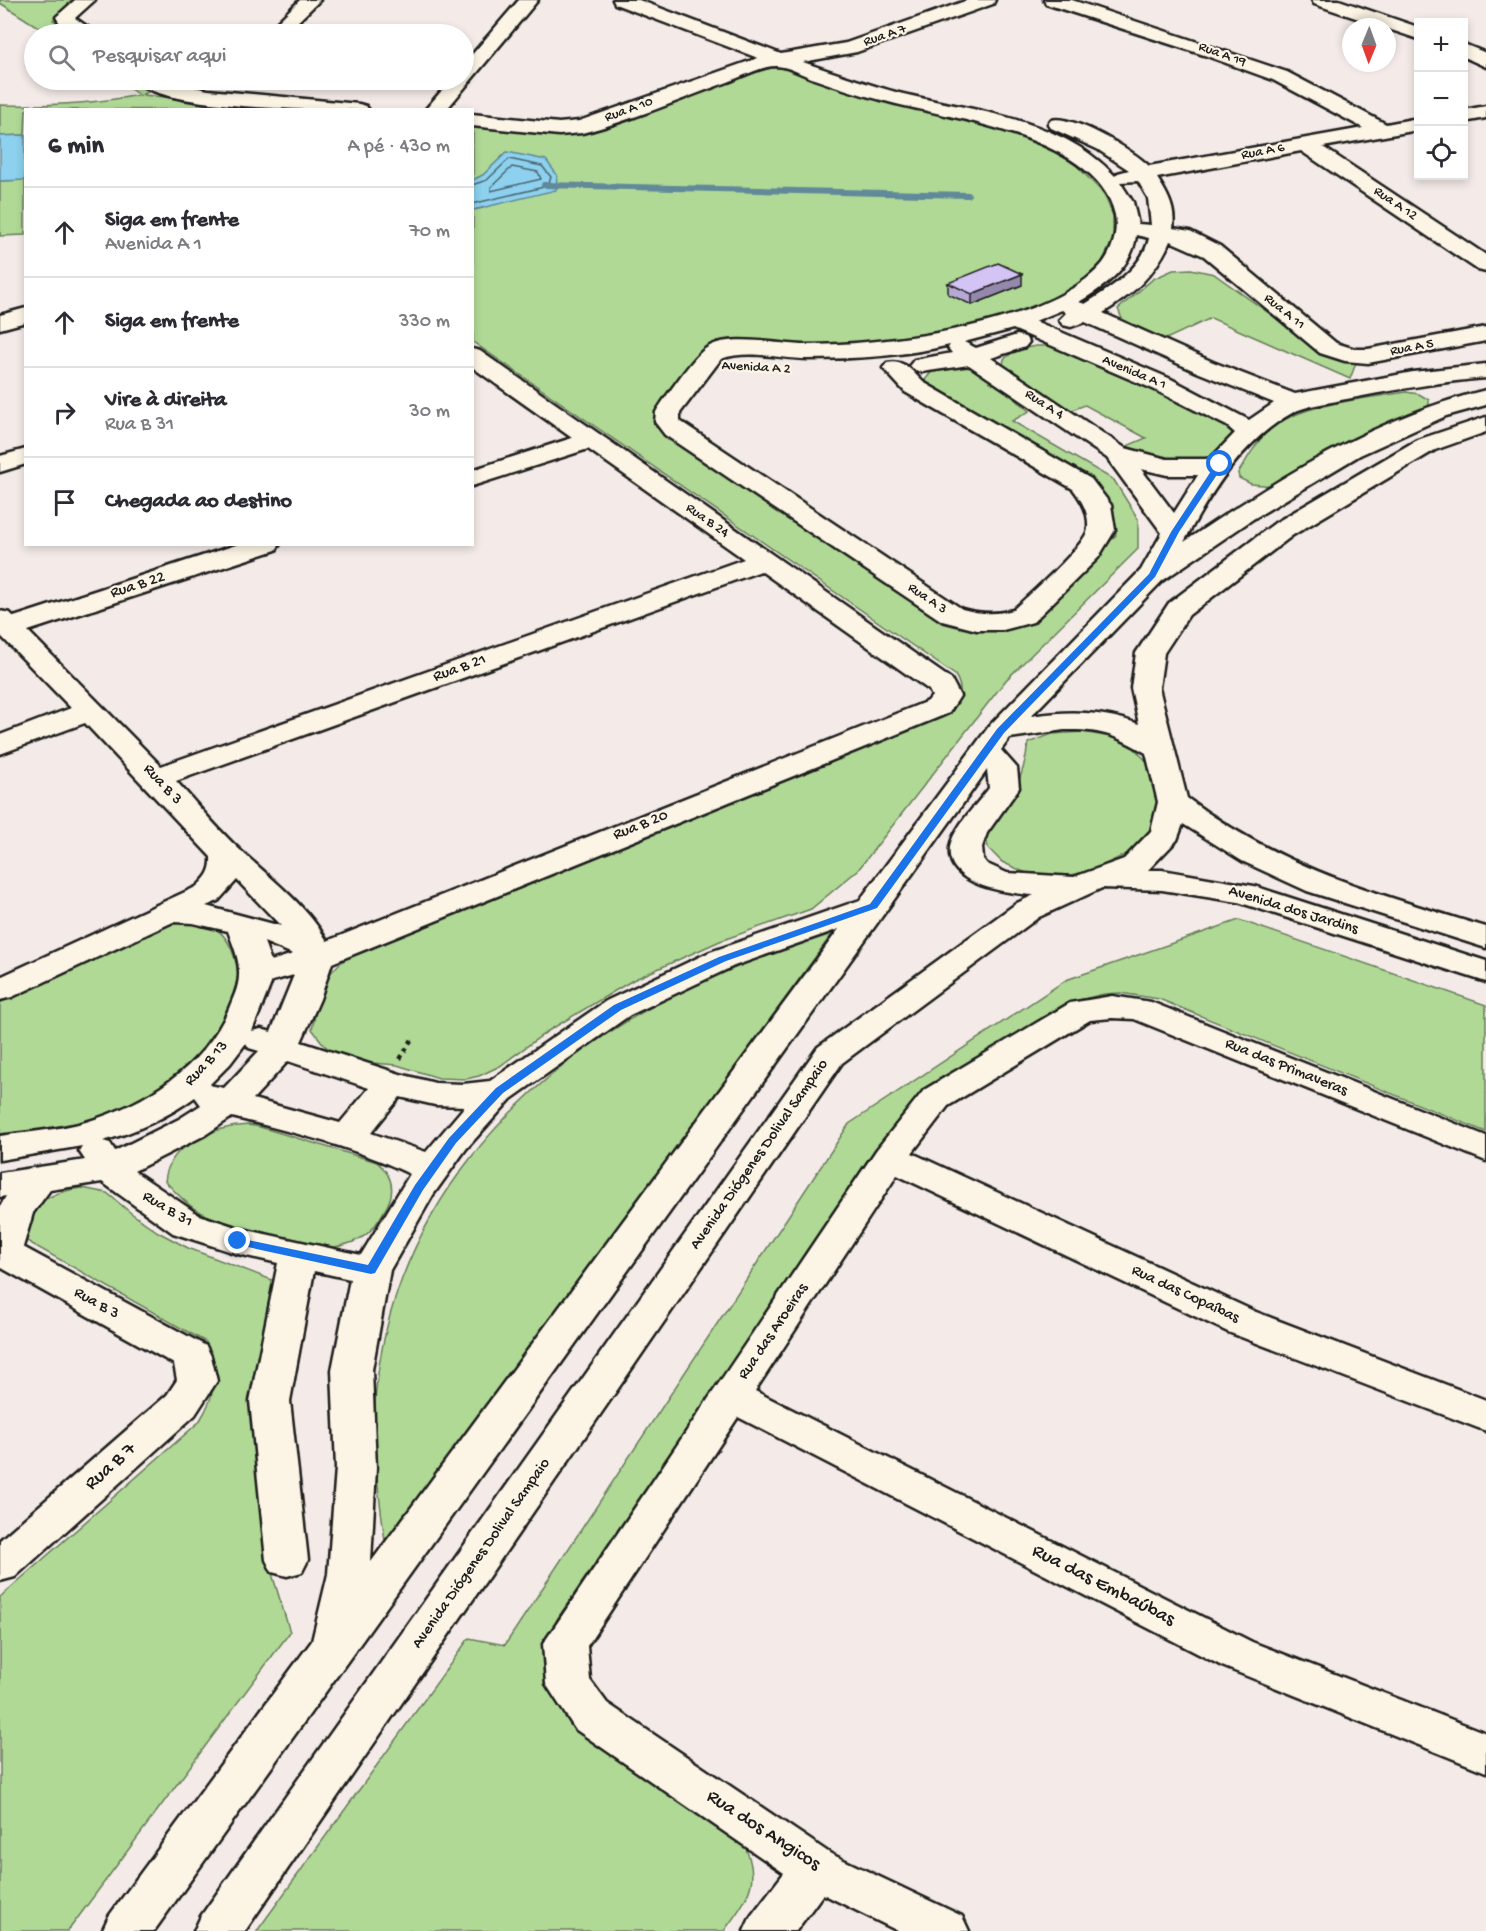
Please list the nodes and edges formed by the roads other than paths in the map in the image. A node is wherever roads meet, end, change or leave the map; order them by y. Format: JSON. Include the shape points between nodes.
{"nodes":[{"id":1,"x":86,"y":0,"type":"edge"},
{"id":2,"x":311,"y":0,"type":"edge"},
{"id":3,"x":530,"y":0,"type":"edge"},
{"id":4,"x":622,"y":0,"type":"edge"},
{"id":5,"x":667,"y":0,"type":"edge"},
{"id":6,"x":1053,"y":0,"type":"edge"},
{"id":7,"x":1321,"y":0,"type":"edge"},
{"id":8,"x":968,"y":2,"type":"edge"},
{"id":9,"x":71,"y":24,"type":"edge"},
{"id":10,"x":285,"y":24,"type":"edge"},
{"id":11,"x":1414,"y":31,"type":"edge"},
{"id":12,"x":1468,"y":52,"type":"edge"},
{"id":13,"x":816,"y":54,"type":"junction"},
{"id":14,"x":781,"y":58,"type":"junction"},
{"id":15,"x":1486,"y":61,"type":"edge"},
{"id":16,"x":474,"y":64,"type":"edge"},
{"id":17,"x":175,"y":90,"type":"edge"},
{"id":18,"x":215,"y":90,"type":"edge"},
{"id":19,"x":452,"y":90,"type":"edge"},
{"id":20,"x":208,"y":96,"type":"junction"},
{"id":21,"x":337,"y":108,"type":"edge"},
{"id":22,"x":437,"y":108,"type":"edge"},
{"id":23,"x":1486,"y":112,"type":"edge"},
{"id":24,"x":1468,"y":115,"type":"edge"},
{"id":25,"x":474,"y":120,"type":"edge"},
{"id":26,"x":1414,"y":125,"type":"edge"},
{"id":27,"x":1382,"y":130,"type":"junction"},
{"id":28,"x":1304,"y":144,"type":"junction"},
{"id":29,"x":1145,"y":174,"type":"junction"},
{"id":30,"x":1108,"y":179,"type":"junction"},
{"id":31,"x":1128,"y":230,"type":"junction"},
{"id":32,"x":1162,"y":232,"type":"junction"},
{"id":33,"x":1120,"y":256,"type":"junction"},
{"id":34,"x":1168,"y":260,"type":"junction"},
{"id":35,"x":1486,"y":265,"type":"edge"},
{"id":36,"x":1232,"y":270,"type":"junction"},
{"id":37,"x":1061,"y":302,"type":"junction"},
{"id":38,"x":1086,"y":314,"type":"junction"},
{"id":39,"x":24,"y":316,"type":"edge"},
{"id":40,"x":1015,"y":321,"type":"junction"},
{"id":41,"x":0,"y":322,"type":"edge"},
{"id":42,"x":1040,"y":333,"type":"junction"},
{"id":43,"x":1486,"y":334,"type":"edge"},
{"id":44,"x":947,"y":339,"type":"junction"},
{"id":45,"x":1337,"y":352,"type":"joint"},
{"id":46,"x":474,"y":357,"type":"edge"},
{"id":47,"x":972,"y":357,"type":"junction"},
{"id":48,"x":704,"y":365,"type":"junction"},
{"id":49,"x":1205,"y":367,"type":"junction"},
{"id":50,"x":895,"y":368,"type":"junction"},
{"id":51,"x":1486,"y":371,"type":"edge"},
{"id":52,"x":1162,"y":384,"type":"junction"},
{"id":53,"x":1486,"y":397,"type":"edge"},
{"id":54,"x":1295,"y":403,"type":"junction"},
{"id":55,"x":1486,"y":424,"type":"edge"},
{"id":56,"x":1249,"y":432,"type":"junction"},
{"id":57,"x":591,"y":440,"type":"junction"},
{"id":58,"x":1116,"y":453,"type":"junction"},
{"id":59,"x":24,"y":457,"type":"edge"},
{"id":60,"x":0,"y":464,"type":"edge"},
{"id":61,"x":1220,"y":464,"type":"junction"},
{"id":62,"x":474,"y":477,"type":"edge"},
{"id":63,"x":1175,"y":532,"type":"junction"},
{"id":64,"x":260,"y":546,"type":"edge"},
{"id":65,"x":764,"y":561,"type":"junction"},
{"id":66,"x":1152,"y":575,"type":"junction"},
{"id":67,"x":5,"y":623,"type":"edge"},
{"id":68,"x":941,"y":685,"type":"joint"},
{"id":69,"x":90,"y":711,"type":"junction"},
{"id":70,"x":993,"y":741,"type":"junction"},
{"id":71,"x":0,"y":746,"type":"edge"},
{"id":72,"x":1160,"y":749,"type":"junction"},
{"id":73,"x":156,"y":778,"type":"junction"},
{"id":74,"x":1173,"y":802,"type":"junction"},
{"id":75,"x":227,"y":855,"type":"junction"},
{"id":76,"x":1086,"y":883,"type":"junction"},
{"id":77,"x":873,"y":906,"type":"junction"},
{"id":78,"x":169,"y":912,"type":"junction"},
{"id":79,"x":242,"y":925,"type":"junction"},
{"id":80,"x":1486,"y":938,"type":"edge"},
{"id":81,"x":318,"y":954,"type":"junction"},
{"id":82,"x":1486,"y":972,"type":"edge"},
{"id":83,"x":256,"y":975,"type":"junction"},
{"id":84,"x":0,"y":990,"type":"edge"},
{"id":85,"x":1082,"y":1010,"type":"joint"},
{"id":86,"x":240,"y":1026,"type":"junction"},
{"id":87,"x":281,"y":1048,"type":"junction"},
{"id":88,"x":392,"y":1083,"type":"junction"},
{"id":89,"x":499,"y":1091,"type":"junction"},
{"id":90,"x":182,"y":1092,"type":"junction"},
{"id":91,"x":227,"y":1104,"type":"junction"},
{"id":92,"x":73,"y":1137,"type":"junction"},
{"id":93,"x":348,"y":1137,"type":"junction"},
{"id":94,"x":0,"y":1148,"type":"edge"},
{"id":95,"x":1486,"y":1149,"type":"edge"},
{"id":96,"x":890,"y":1158,"type":"junction"},
{"id":97,"x":110,"y":1169,"type":"junction"},
{"id":98,"x":432,"y":1170,"type":"junction"},
{"id":99,"x":39,"y":1179,"type":"junction"},
{"id":100,"x":0,"y":1185,"type":"edge"},
{"id":101,"x":2,"y":1252,"type":"edge"},
{"id":102,"x":298,"y":1255,"type":"junction"},
{"id":103,"x":371,"y":1270,"type":"junction"},
{"id":104,"x":192,"y":1356,"type":"joint"},
{"id":105,"x":731,"y":1396,"type":"junction"},
{"id":106,"x":1486,"y":1416,"type":"edge"},
{"id":107,"x":287,"y":1560,"type":"dead end"},
{"id":108,"x":0,"y":1565,"type":"edge"},
{"id":109,"x":329,"y":1654,"type":"junction"},
{"id":110,"x":591,"y":1716,"type":"joint"},
{"id":111,"x":1486,"y":1754,"type":"edge"},
{"id":112,"x":815,"y":1868,"type":"junction"},
{"id":113,"x":126,"y":1931,"type":"edge"},
{"id":114,"x":218,"y":1931,"type":"edge"},
{"id":115,"x":768,"y":1931,"type":"edge"},
{"id":116,"x":945,"y":1931,"type":"edge"}],
"edges":[{"from":1,"to":9,"type":"street","via":[[65,17]]},
{"from":2,"to":10,"type":"street"},
{"from":3,"to":16,"type":"street"},
{"from":4,"to":14,"type":"street"},
{"from":5,"to":13,"type":"street","name":"Avenida A 2"},
{"from":6,"to":27,"type":"street","name":"Rua A 19","via":[[1280,76]]},
{"from":7,"to":11,"type":"street"},
{"from":8,"to":13,"type":"street","name":"Rua A 7","via":[[850,48]]},
{"from":12,"to":15,"type":"street"},
{"from":13,"to":14,"type":"street","name":"Rua A 7"},
{"from":13,"to":29,"type":"street","name":"Avenida A 2","via":[[890,82],[1053,121],[1125,157]]},
{"from":14,"to":25,"type":"street","name":"Rua A 10","via":[[582,127],[559,129]]},
{"from":14,"to":30,"type":"street","via":[[891,96],[1033,133],[1085,161]]},
{"from":17,"to":20,"type":"street"},
{"from":18,"to":20,"type":"street"},
{"from":19,"to":22,"type":"street"},
{"from":20,"to":21,"type":"street"},
{"from":23,"to":24,"type":"street"},
{"from":26,"to":27,"type":"street","name":"Rua A 6"},
{"from":27,"to":28,"type":"street","name":"Rua A 6"},
{"from":28,"to":29,"type":"street","name":"Rua A 6"},
{"from":28,"to":35,"type":"street","name":"Rua A 12"},
{"from":29,"to":30,"type":"street","name":"Rua A 6"},
{"from":29,"to":32,"type":"street","name":"Avenida A 2","via":[[1161,200]]},
{"from":30,"to":31,"type":"street","via":[[1123,204]]},
{"from":31,"to":32,"type":"street","name":"Rua A 11"},
{"from":31,"to":33,"type":"street","name":"Avenida A 2"},
{"from":32,"to":34,"type":"street","name":"Avenida A 2"},
{"from":32,"to":36,"type":"street","name":"Rua A 11","via":[[1195,241]]},
{"from":33,"to":34,"type":"street","name":"Rua A 11"},
{"from":33,"to":37,"type":"street","name":"Avenida A 2","via":[[1094,284]]},
{"from":34,"to":36,"type":"street","name":"Rua A 11","via":[[1199,260]]},
{"from":34,"to":38,"type":"street","name":"Avenida A 2"},
{"from":36,"to":45,"type":"street","name":"Rua A 11"},
{"from":37,"to":38,"type":"street"},
{"from":37,"to":40,"type":"street","name":"Avenida A 2"},
{"from":38,"to":42,"type":"street","name":"Avenida A 2"},
{"from":38,"to":49,"type":"street"},
{"from":39,"to":41,"type":"street"},
{"from":40,"to":42,"type":"street","name":"Avenida A 1"},
{"from":40,"to":44,"type":"street","name":"Avenida A 2"},
{"from":42,"to":47,"type":"street","name":"Avenida A 2"},
{"from":42,"to":52,"type":"street","name":"Avenida A 1"},
{"from":43,"to":45,"type":"street","name":"Rua A 5","via":[[1368,356]]},
{"from":44,"to":47,"type":"street","name":"Rua A 4"},
{"from":44,"to":48,"type":"street","name":"Avenida A 2","via":[[855,350],[727,349],[713,354]]},
{"from":46,"to":57,"type":"street","name":"Rua B 24"},
{"from":47,"to":50,"type":"street","name":"Avenida A 2"},
{"from":47,"to":58,"type":"street","name":"Rua A 4"},
{"from":48,"to":50,"type":"street","name":"Avenida A 2","via":[[788,370]]},
{"from":48,"to":50,"type":"street","name":"Rua A 3","via":[[668,412],[667,422],[674,430],[952,615],[986,622],[1023,616],[1089,552],[1102,530],[1098,505],[1082,484],[914,387]]},
{"from":49,"to":52,"type":"street"},
{"from":49,"to":54,"type":"street"},
{"from":51,"to":54,"type":"street","via":[[1386,382]]},
{"from":52,"to":56,"type":"street","name":"Avenida A 1","via":[[1236,421]]},
{"from":53,"to":66,"type":"street","via":[[1437,411],[1351,450],[1244,513]]},
{"from":54,"to":56,"type":"street"},
{"from":55,"to":72,"type":"street","name":"Avenida Diógenes Dolival Sampaio","via":[[1426,445],[1284,529],[1179,609],[1150,653],[1145,688]]},
{"from":56,"to":61,"type":"street"},
{"from":57,"to":62,"type":"street"},
{"from":57,"to":65,"type":"street","name":"Rua B 24"},
{"from":58,"to":61,"type":"street","name":"Rua A 4","via":[[1140,463],[1173,468]]},
{"from":58,"to":63,"type":"street","name":"Rua A 4"},
{"from":59,"to":60,"type":"street"},
{"from":61,"to":63,"type":"street"},
{"from":63,"to":66,"type":"street"},
{"from":64,"to":67,"type":"street","name":"Rua B 22"},
{"from":65,"to":68,"type":"street","name":"Rua B 24"},
{"from":65,"to":73,"type":"street","name":"Rua B 21"},
{"from":66,"to":70,"type":"street"},
{"from":67,"to":69,"type":"street","name":"Rua B 3"},
{"from":68,"to":81,"type":"street","name":"Rua B 20","via":[[946,696],[939,707]]},
{"from":69,"to":71,"type":"street"},
{"from":69,"to":73,"type":"street","name":"Rua B 3"},
{"from":70,"to":72,"type":"street","via":[[1062,720],[1096,722],[1127,730]]},
{"from":70,"to":76,"type":"street","name":"Avenida dos Jardins","via":[[1004,788],[971,835],[965,848],[968,863],[985,876],[1010,885]]},
{"from":70,"to":77,"type":"street"},
{"from":72,"to":74,"type":"street","name":"Avenida Diógenes Dolival Sampaio"},
{"from":73,"to":75,"type":"street","name":"Rua B 3"},
{"from":74,"to":76,"type":"street","name":"Avenida Diógenes Dolival Sampaio","via":[[1166,833],[1134,866]]},
{"from":74,"to":80,"type":"street","name":"Avenida dos Jardins","via":[[1212,831],[1267,862],[1329,887]]},
{"from":75,"to":78,"type":"street","via":[[227,870],[217,886]]},
{"from":75,"to":81,"type":"street","name":"Rua B 3","via":[[308,936]]},
{"from":76,"to":82,"type":"street","name":"Avenida dos Jardins","via":[[1162,880],[1243,892]]},
{"from":76,"to":114,"type":"street","name":"Avenida Diógenes Dolival Sampaio","via":[[1028,910],[830,1055]]},
{"from":77,"to":89,"type":"street","via":[[722,959],[618,1008]]},
{"from":77,"to":109,"type":"street"},
{"from":78,"to":79,"type":"street","via":[[194,913]]},
{"from":78,"to":84,"type":"street"},
{"from":79,"to":81,"type":"street","via":[[284,937]]},
{"from":79,"to":83,"type":"street"},
{"from":81,"to":83,"type":"street"},
{"from":81,"to":87,"type":"street"},
{"from":83,"to":86,"type":"street","name":"Rua B 13"},
{"from":85,"to":95,"type":"street","name":"Rua das Primaveras","via":[[1113,1006],[1139,1009]]},
{"from":85,"to":96,"type":"street","name":"Rua das Aroeiras","via":[[936,1098]]},
{"from":86,"to":87,"type":"street"},
{"from":86,"to":90,"type":"street","name":"Rua B 13","via":[[218,1057]]},
{"from":87,"to":88,"type":"street"},
{"from":87,"to":91,"type":"street"},
{"from":88,"to":89,"type":"street","via":[[435,1094]]},
{"from":88,"to":93,"type":"street"},
{"from":89,"to":98,"type":"street"},
{"from":90,"to":91,"type":"street","via":[[206,1094]]},
{"from":90,"to":92,"type":"street","name":"Rua B 13","via":[[111,1125]]},
{"from":91,"to":93,"type":"street"},
{"from":91,"to":97,"type":"street","via":[[192,1127]]},
{"from":92,"to":94,"type":"street","name":"Rua B 13"},
{"from":92,"to":97,"type":"street","name":"Rua B 31","via":[[93,1147]]},
{"from":93,"to":98,"type":"street"},
{"from":96,"to":105,"type":"street","name":"Rua das Aroeiras"},
{"from":96,"to":106,"type":"street","name":"Rua das Copaíbas","via":[[1242,1322]]},
{"from":97,"to":99,"type":"street"},
{"from":97,"to":102,"type":"street","name":"Rua B 31","via":[[186,1224]]},
{"from":98,"to":103,"type":"street"},
{"from":99,"to":100,"type":"street"},
{"from":99,"to":101,"type":"street","via":[[18,1206]]},
{"from":101,"to":104,"type":"street","name":"Rua B 3"},
{"from":102,"to":103,"type":"street","name":"Rua B 31"},
{"from":102,"to":107,"type":"street","via":[[270,1401]]},
{"from":103,"to":109,"type":"street","via":[[352,1370],[356,1468],[349,1574]]},
{"from":104,"to":108,"type":"street","name":"Rua B 7","via":[[197,1381],[181,1405]]},
{"from":105,"to":110,"type":"street","name":"Rua das Aroeiras","via":[[565,1644],[568,1684]]},
{"from":105,"to":111,"type":"street","name":"Rua das Embaúbas","via":[[1237,1654]]},
{"from":109,"to":113,"type":"street"},
{"from":110,"to":112,"type":"street","name":"Rua dos Angicos"},
{"from":112,"to":115,"type":"street"},
{"from":112,"to":116,"type":"street","name":"Rua dos Angicos"}]}
